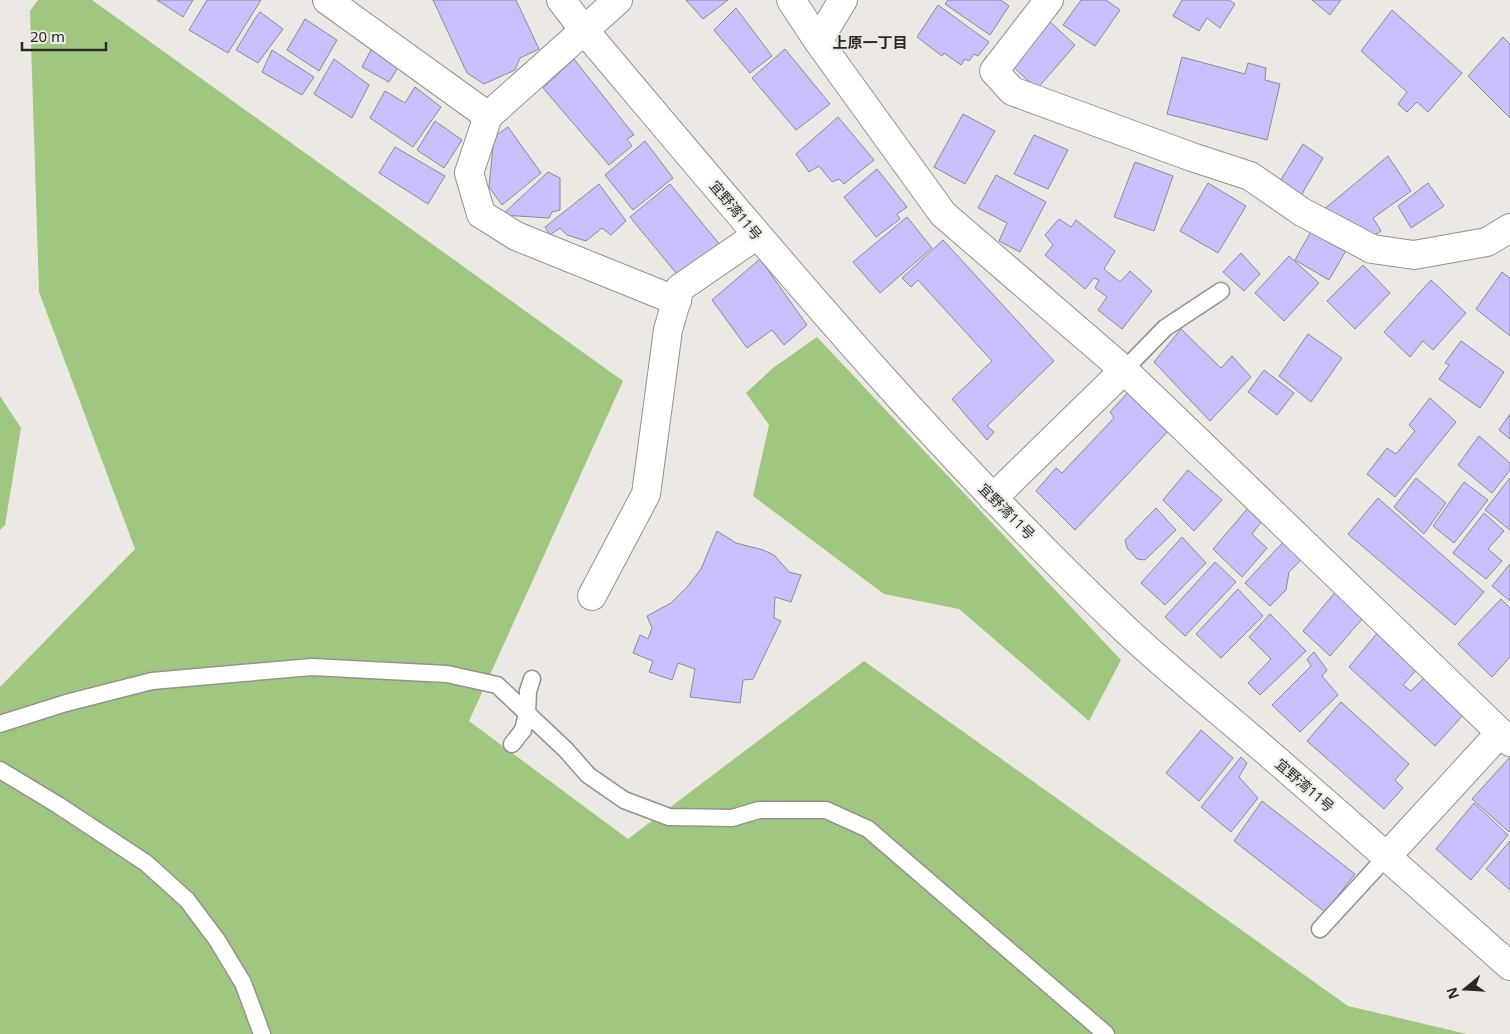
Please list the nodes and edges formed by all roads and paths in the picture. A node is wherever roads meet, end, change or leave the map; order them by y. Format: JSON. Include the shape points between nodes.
{"nodes":[{"id":1,"x":327,"y":0,"type":"edge"},
{"id":2,"x":561,"y":0,"type":"edge"},
{"id":3,"x":618,"y":0,"type":"edge"},
{"id":4,"x":791,"y":0,"type":"edge"},
{"id":5,"x":842,"y":0,"type":"edge"},
{"id":6,"x":1049,"y":0,"type":"edge"},
{"id":7,"x":584,"y":30,"type":"junction"},
{"id":8,"x":818,"y":41,"type":"junction"},
{"id":9,"x":488,"y":116,"type":"junction"},
{"id":10,"x":1510,"y":228,"type":"edge"},
{"id":11,"x":757,"y":235,"type":"junction"},
{"id":12,"x":1221,"y":291,"type":"dead end"},
{"id":13,"x":677,"y":300,"type":"junction"},
{"id":14,"x":1124,"y":370,"type":"junction"},
{"id":15,"x":993,"y":498,"type":"junction"},
{"id":16,"x":592,"y":596,"type":"dead end"},
{"id":17,"x":532,"y":679,"type":"dead end"},
{"id":18,"x":527,"y":713,"type":"junction"},
{"id":19,"x":0,"y":724,"type":"edge"},
{"id":20,"x":1505,"y":738,"type":"edge"},
{"id":21,"x":512,"y":744,"type":"dead end"},
{"id":22,"x":0,"y":770,"type":"edge"},
{"id":23,"x":1387,"y":856,"type":"junction"},
{"id":24,"x":1320,"y":929,"type":"dead end"},
{"id":25,"x":1510,"y":966,"type":"edge"},
{"id":26,"x":262,"y":1034,"type":"edge"},
{"id":27,"x":1106,"y":1034,"type":"edge"}],
"edges":[{"from":1,"to":9,"type":"street"},
{"from":2,"to":7,"type":"street","name":"宜野湾11号"},
{"from":3,"to":7,"type":"street"},
{"from":4,"to":8,"type":"street"},
{"from":5,"to":8,"type":"street"},
{"from":6,"to":10,"type":"street","via":[[994,71],[1012,91],[1250,176],[1302,212],[1372,249],[1414,255],[1487,242]]},
{"from":7,"to":9,"type":"street"},
{"from":7,"to":11,"type":"street","name":"宜野湾11号"},
{"from":8,"to":14,"type":"street","via":[[943,214]]},
{"from":9,"to":13,"type":"street","via":[[469,173],[481,214],[516,236]]},
{"from":11,"to":13,"type":"street","via":[[680,288]]},
{"from":11,"to":15,"type":"street","name":"宜野湾11号"},
{"from":12,"to":14,"type":"lane","via":[[1165,328]]},
{"from":13,"to":16,"type":"street","via":[[668,330],[646,494]]},
{"from":14,"to":15,"type":"street"},
{"from":14,"to":20,"type":"street"},
{"from":15,"to":23,"type":"street","name":"宜野湾11号","via":[[1127,631]]},
{"from":17,"to":18,"type":"lane"},
{"from":18,"to":19,"type":"lane","via":[[496,685],[447,674],[312,667],[152,681]]},
{"from":18,"to":21,"type":"lane","via":[[523,730]]},
{"from":18,"to":27,"type":"lane","via":[[588,775],[624,800],[669,817],[732,818],[759,810],[826,810],[868,829]]},
{"from":20,"to":23,"type":"street"},
{"from":22,"to":26,"type":"lane","via":[[146,863],[188,900],[243,983]]},
{"from":23,"to":24,"type":"lane"},
{"from":23,"to":25,"type":"street","name":"宜野湾11号"}]}
